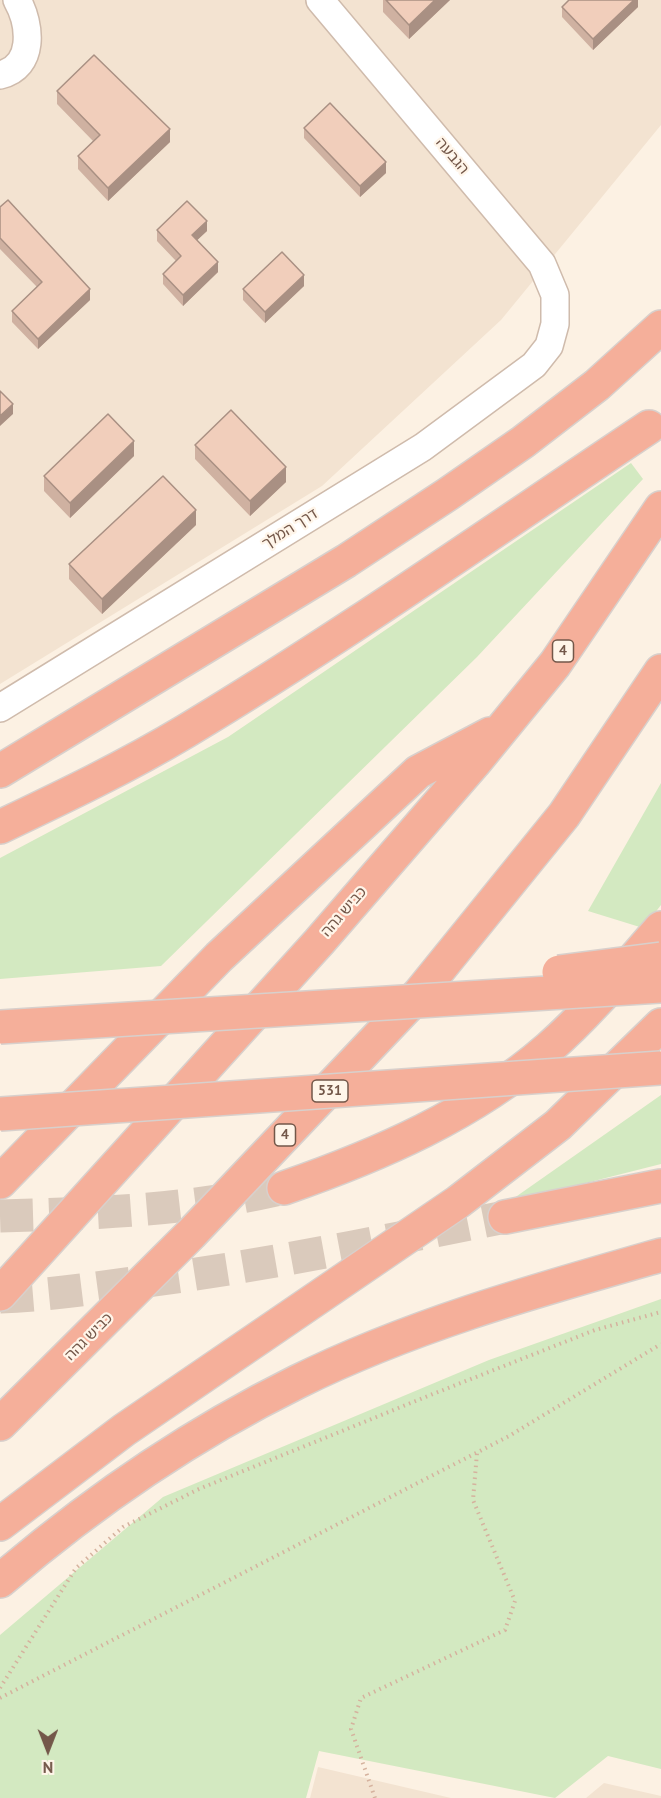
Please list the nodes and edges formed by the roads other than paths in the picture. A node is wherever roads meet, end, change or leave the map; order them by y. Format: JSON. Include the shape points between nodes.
{"nodes":[{"id":1,"x":17,"y":0,"type":"edge"},
{"id":2,"x":320,"y":0,"type":"edge"},
{"id":3,"x":0,"y":75,"type":"edge"},
{"id":4,"x":555,"y":324,"type":"joint"},
{"id":5,"x":661,"y":327,"type":"edge"},
{"id":6,"x":650,"y":427,"type":"dead end"},
{"id":7,"x":661,"y":508,"type":"edge"},
{"id":8,"x":661,"y":671,"type":"edge"},
{"id":9,"x":0,"y":708,"type":"edge"},
{"id":10,"x":503,"y":727,"type":"junction"},
{"id":11,"x":0,"y":771,"type":"edge"},
{"id":12,"x":0,"y":827,"type":"edge"},
{"id":13,"x":661,"y":928,"type":"edge"},
{"id":14,"x":661,"y":959,"type":"edge"},
{"id":15,"x":661,"y":986,"type":"edge"},
{"id":16,"x":269,"y":1010,"type":"junction"},
{"id":17,"x":661,"y":1024,"type":"edge"},
{"id":18,"x":0,"y":1027,"type":"edge"},
{"id":19,"x":661,"y":1068,"type":"edge"},
{"id":20,"x":0,"y":1114,"type":"edge"},
{"id":21,"x":0,"y":1182,"type":"edge"},
{"id":22,"x":661,"y":1186,"type":"edge"},
{"id":23,"x":284,"y":1188,"type":"tunnel mouth"},
{"id":24,"x":505,"y":1217,"type":"tunnel mouth"},
{"id":25,"x":661,"y":1255,"type":"edge"},
{"id":26,"x":0,"y":1294,"type":"edge"},
{"id":27,"x":0,"y":1424,"type":"edge"},
{"id":28,"x":0,"y":1524,"type":"edge"},
{"id":29,"x":0,"y":1581,"type":"edge"}],
"edges":[{"from":1,"to":3,"type":"street","via":[[28,34],[26,52],[20,65]]},
{"from":2,"to":4,"type":"street","name":"הגבעה","via":[[542,264],[555,295]]},
{"from":4,"to":9,"type":"street","name":"דרך המלך","via":[[549,346],[534,365],[423,447]]},
{"from":5,"to":11,"type":"highway","via":[[597,385],[448,494],[346,561]]},
{"from":6,"to":12,"type":"highway","via":[[184,732],[88,785]]},
{"from":7,"to":10,"type":"highway","name":"כביש גהה","number":"4","via":[[555,664]]},
{"from":8,"to":27,"type":"highway","name":"כביש גהה","number":"4","via":[[564,815],[419,994],[191,1234]]},
{"from":10,"to":21,"type":"highway","via":[[418,772],[219,957]]},
{"from":10,"to":26,"type":"highway","name":"כביש גהה","number":"4","via":[[319,942]]},
{"from":13,"to":23,"type":"highway","via":[[604,993],[549,1047],[499,1088],[447,1120]]},
{"from":14,"to":16,"type":"highway","bridge":true},
{"from":15,"to":16,"type":"highway","bridge":true},
{"from":16,"to":18,"type":"highway","bridge":true},
{"from":17,"to":28,"type":"highway","via":[[558,1125],[458,1202],[124,1430]]},
{"from":19,"to":20,"type":"highway","number":"531","bridge":true},
{"from":22,"to":24,"type":"highway"},
{"from":25,"to":29,"type":"highway","via":[[451,1320],[298,1382],[141,1470]]}]}
